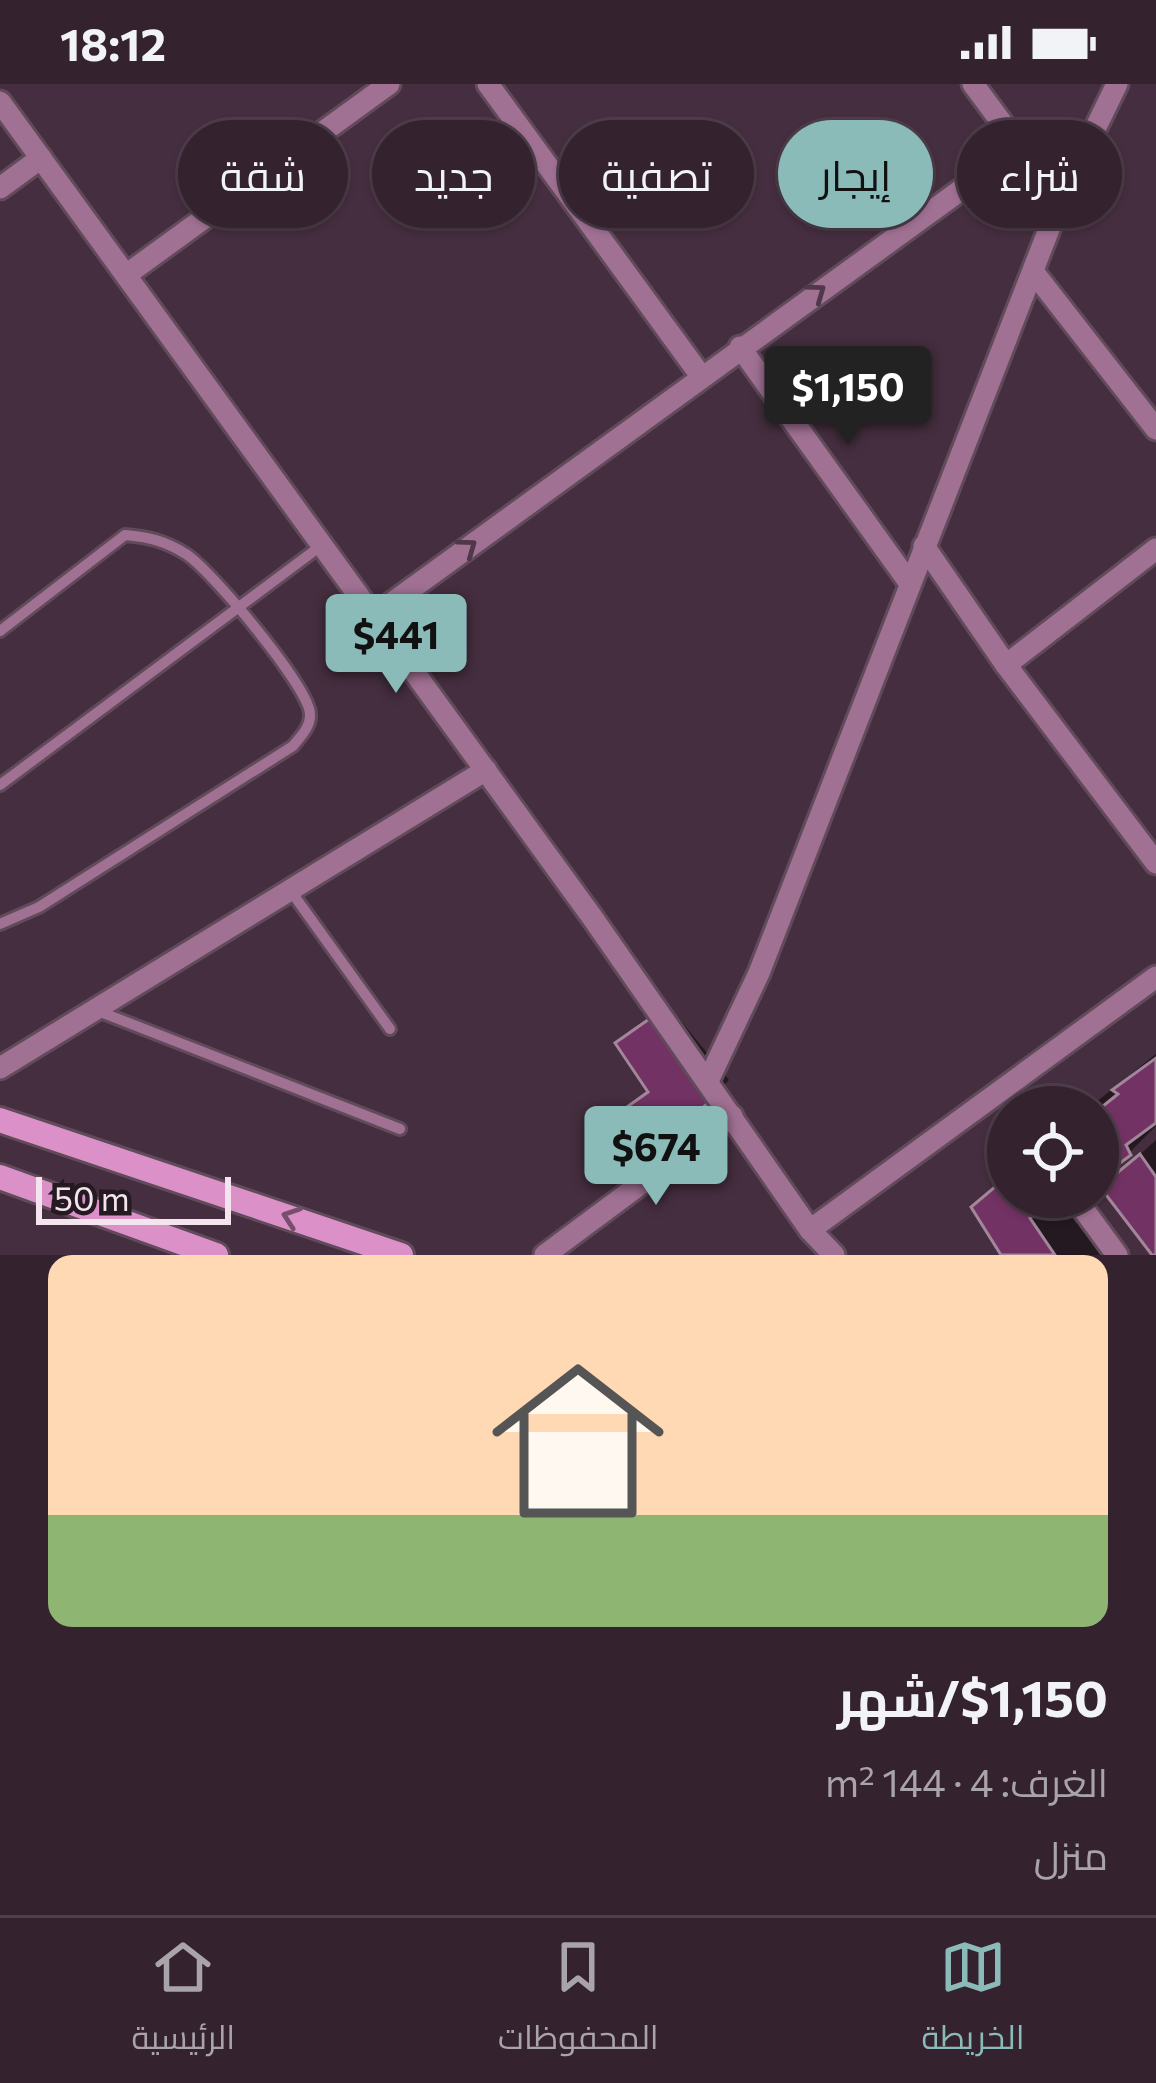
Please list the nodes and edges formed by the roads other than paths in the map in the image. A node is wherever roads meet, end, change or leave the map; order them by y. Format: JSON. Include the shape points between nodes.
{"nodes":[{"id":1,"x":389,"y":84,"type":"edge"},
{"id":2,"x":488,"y":84,"type":"edge"},
{"id":3,"x":973,"y":84,"type":"edge"},
{"id":4,"x":1117,"y":84,"type":"edge"},
{"id":5,"x":0,"y":102,"type":"edge"},
{"id":6,"x":1000,"y":120,"type":"edge"},
{"id":7,"x":1099,"y":120,"type":"edge"},
{"id":8,"x":41,"y":158,"type":"junction"},
{"id":9,"x":0,"y":188,"type":"edge"},
{"id":10,"x":957,"y":192,"type":"edge"},
{"id":11,"x":1051,"y":228,"type":"edge"},
{"id":12,"x":1035,"y":274,"type":"junction"},
{"id":13,"x":126,"y":275,"type":"junction"},
{"id":14,"x":740,"y":347,"type":"junction"},
{"id":15,"x":701,"y":376,"type":"junction"},
{"id":16,"x":1156,"y":429,"type":"edge"},
{"id":17,"x":322,"y":545,"type":"junction"},
{"id":18,"x":924,"y":546,"type":"junction"},
{"id":19,"x":1156,"y":549,"type":"edge"},
{"id":20,"x":908,"y":581,"type":"junction"},
{"id":21,"x":239,"y":605,"type":"junction"},
{"id":22,"x":374,"y":616,"type":"junction"},
{"id":23,"x":0,"y":631,"type":"edge"},
{"id":24,"x":1006,"y":665,"type":"junction"},
{"id":25,"x":486,"y":770,"type":"junction"},
{"id":26,"x":0,"y":785,"type":"edge"},
{"id":27,"x":1156,"y":863,"type":"edge"},
{"id":28,"x":290,"y":890,"type":"junction"},
{"id":29,"x":0,"y":924,"type":"edge"},
{"id":30,"x":1156,"y":977,"type":"edge"},
{"id":31,"x":94,"y":1010,"type":"junction"},
{"id":32,"x":390,"y":1029,"type":"dead end"},
{"id":33,"x":0,"y":1068,"type":"edge"},
{"id":34,"x":708,"y":1081,"type":"junction"},
{"id":35,"x":732,"y":1116,"type":"junction"},
{"id":36,"x":0,"y":1120,"type":"edge"},
{"id":37,"x":400,"y":1129,"type":"dead end"},
{"id":38,"x":0,"y":1177,"type":"edge"},
{"id":39,"x":1090,"y":1218,"type":"edge"},
{"id":40,"x":810,"y":1230,"type":"junction"},
{"id":41,"x":216,"y":1255,"type":"edge"},
{"id":42,"x":401,"y":1255,"type":"edge"},
{"id":43,"x":545,"y":1255,"type":"edge"},
{"id":44,"x":834,"y":1255,"type":"edge"},
{"id":45,"x":1117,"y":1255,"type":"edge"}],
"edges":[{"from":1,"to":13,"type":"street"},
{"from":2,"to":15,"type":"street"},
{"from":3,"to":6,"type":"street"},
{"from":4,"to":7,"type":"street"},
{"from":5,"to":8,"type":"street"},
{"from":8,"to":9,"type":"street"},
{"from":8,"to":13,"type":"street"},
{"from":14,"to":10,"type":"street","one_way":true},
{"from":11,"to":12,"type":"street"},
{"from":12,"to":16,"type":"street"},
{"from":12,"to":18,"type":"street"},
{"from":13,"to":17,"type":"street"},
{"from":14,"to":15,"type":"street"},
{"from":14,"to":20,"type":"street"},
{"from":22,"to":15,"type":"street","one_way":true},
{"from":17,"to":21,"type":"lane"},
{"from":17,"to":22,"type":"street"},
{"from":18,"to":20,"type":"street"},
{"from":18,"to":24,"type":"street"},
{"from":19,"to":24,"type":"street"},
{"from":20,"to":34,"type":"street","via":[[753,988]]},
{"from":21,"to":23,"type":"lane","via":[[190,556],[156,538],[125,535]]},
{"from":21,"to":26,"type":"lane"},
{"from":21,"to":29,"type":"lane","via":[[303,694],[308,727],[273,759]]},
{"from":22,"to":25,"type":"street"},
{"from":24,"to":27,"type":"street"},
{"from":25,"to":28,"type":"street"},
{"from":25,"to":34,"type":"street"},
{"from":28,"to":31,"type":"street"},
{"from":28,"to":32,"type":"lane"},
{"from":30,"to":40,"type":"street"},
{"from":31,"to":33,"type":"street"},
{"from":31,"to":37,"type":"lane"},
{"from":34,"to":35,"type":"street"},
{"from":35,"to":40,"type":"street"},
{"from":35,"to":43,"type":"street"},
{"from":42,"to":36,"type":"street","one_way":true},
{"from":38,"to":41,"type":"street"},
{"from":39,"to":45,"type":"street"},
{"from":40,"to":44,"type":"street"}]}
